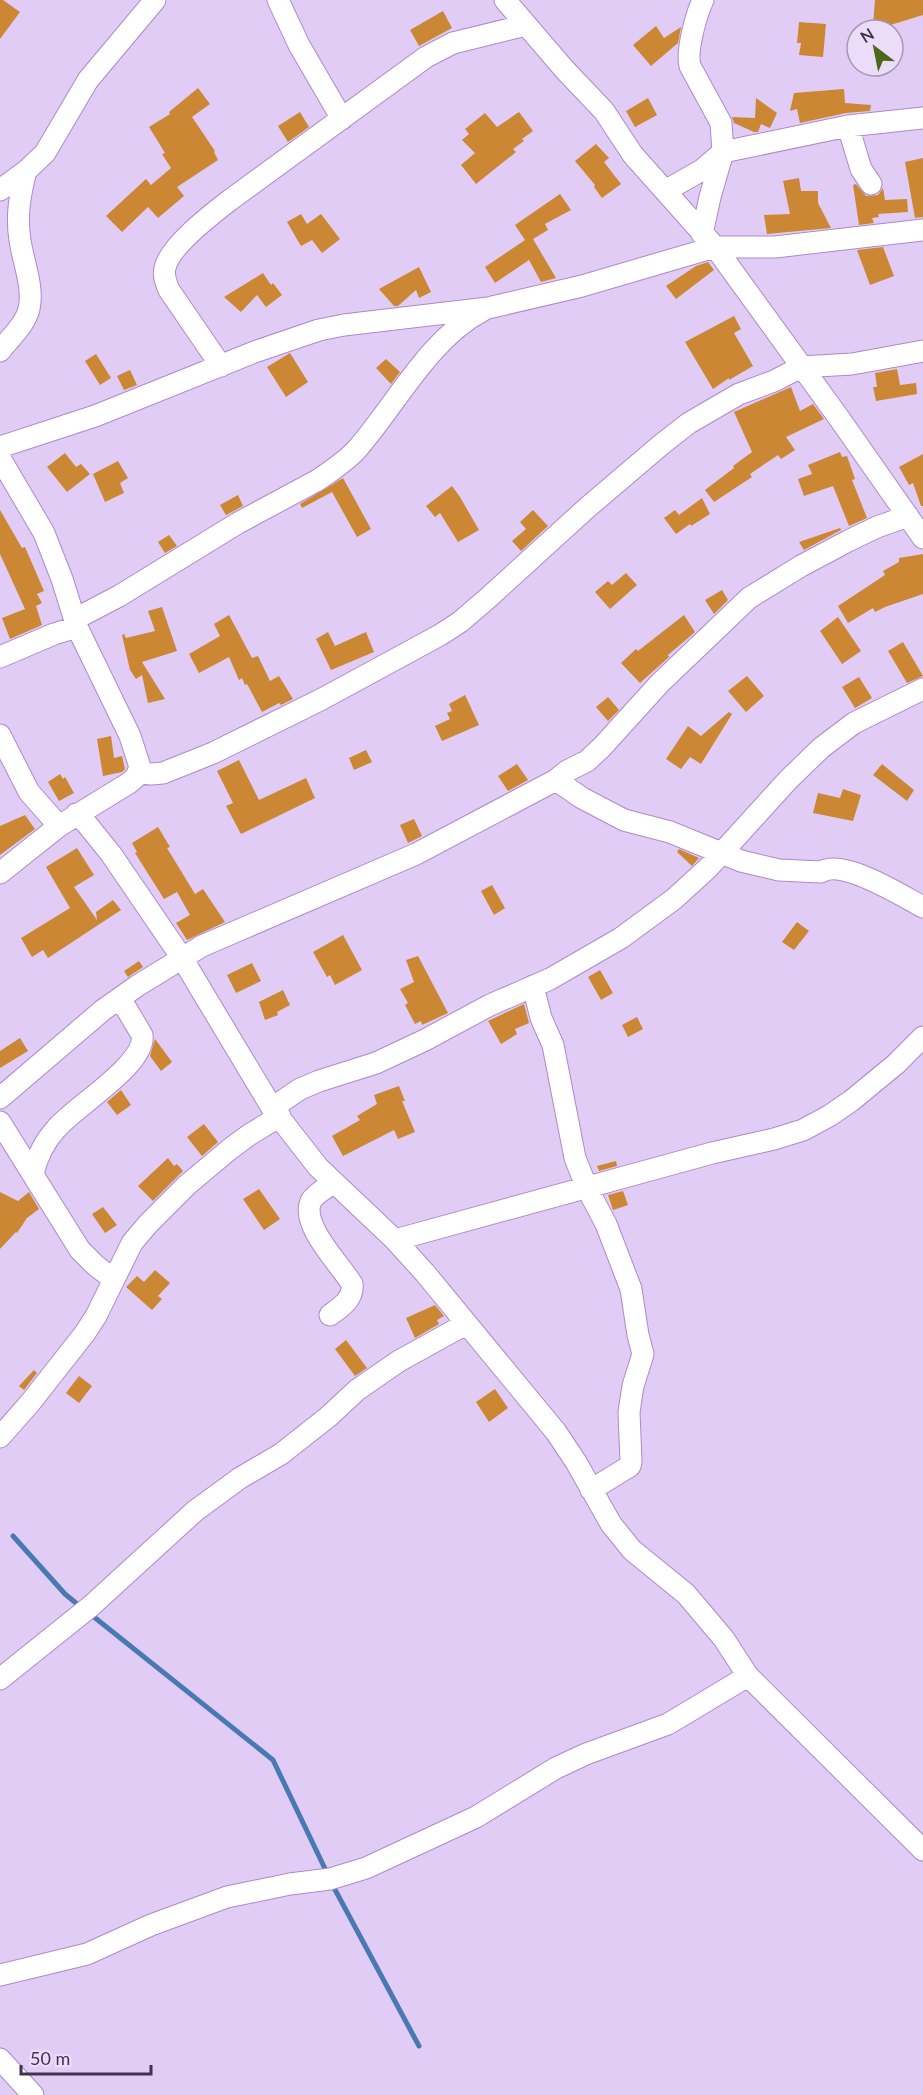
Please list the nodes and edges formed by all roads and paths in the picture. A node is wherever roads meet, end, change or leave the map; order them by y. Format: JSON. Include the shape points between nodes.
{"nodes":[{"id":1,"x":155,"y":0,"type":"edge"},
{"id":2,"x":278,"y":0,"type":"edge"},
{"id":3,"x":505,"y":0,"type":"edge"},
{"id":4,"x":703,"y":0,"type":"edge"},
{"id":5,"x":526,"y":25,"type":"junction"},
{"id":6,"x":923,"y":118,"type":"edge"},
{"id":7,"x":342,"y":119,"type":"junction"},
{"id":8,"x":848,"y":126,"type":"junction"},
{"id":9,"x":723,"y":152,"type":"junction"},
{"id":10,"x":26,"y":171,"type":"junction"},
{"id":11,"x":871,"y":184,"type":"dead end"},
{"id":12,"x":0,"y":190,"type":"edge"},
{"id":13,"x":665,"y":191,"type":"junction"},
{"id":14,"x":923,"y":230,"type":"edge"},
{"id":15,"x":709,"y":240,"type":"junction"},
{"id":16,"x":488,"y":309,"type":"junction"},
{"id":17,"x":0,"y":351,"type":"edge"},
{"id":18,"x":923,"y":351,"type":"edge"},
{"id":19,"x":221,"y":366,"type":"junction"},
{"id":20,"x":801,"y":367,"type":"junction"},
{"id":21,"x":0,"y":447,"type":"edge"},
{"id":22,"x":0,"y":458,"type":"edge"},
{"id":23,"x":908,"y":516,"type":"junction"},
{"id":24,"x":923,"y":538,"type":"edge"},
{"id":25,"x":76,"y":623,"type":"junction"},
{"id":26,"x":0,"y":657,"type":"edge"},
{"id":27,"x":923,"y":689,"type":"edge"},
{"id":28,"x":0,"y":735,"type":"edge"},
{"id":29,"x":139,"y":772,"type":"junction"},
{"id":30,"x":556,"y":780,"type":"junction"},
{"id":31,"x":68,"y":820,"type":"junction"},
{"id":32,"x":722,"y":852,"type":"junction"},
{"id":33,"x":0,"y":873,"type":"edge"},
{"id":34,"x":923,"y":908,"type":"edge"},
{"id":35,"x":182,"y":958,"type":"junction"},
{"id":36,"x":533,"y":986,"type":"junction"},
{"id":37,"x":120,"y":998,"type":"junction"},
{"id":38,"x":923,"y":1037,"type":"edge"},
{"id":39,"x":0,"y":1098,"type":"edge"},
{"id":40,"x":276,"y":1112,"type":"junction"},
{"id":41,"x":0,"y":1122,"type":"edge"},
{"id":42,"x":33,"y":1174,"type":"junction"},
{"id":43,"x":333,"y":1183,"type":"junction"},
{"id":44,"x":587,"y":1188,"type":"junction"},
{"id":45,"x":394,"y":1240,"type":"junction"},
{"id":46,"x":113,"y":1279,"type":"junction"},
{"id":47,"x":330,"y":1315,"type":"dead end"},
{"id":48,"x":466,"y":1324,"type":"junction"},
{"id":49,"x":0,"y":1437,"type":"edge"},
{"id":50,"x":591,"y":1490,"type":"junction"},
{"id":51,"x":748,"y":1676,"type":"junction"},
{"id":52,"x":0,"y":1679,"type":"edge"},
{"id":53,"x":923,"y":1850,"type":"edge"},
{"id":54,"x":0,"y":1975,"type":"edge"},
{"id":55,"x":0,"y":2059,"type":"edge"},
{"id":56,"x":33,"y":2095,"type":"edge"}],
"edges":[{"from":1,"to":10,"type":"street","via":[[88,80],[52,145]]},
{"from":2,"to":7,"type":"street"},
{"from":3,"to":5,"type":"street"},
{"from":4,"to":9,"type":"street","via":[[695,17],[687,57],[721,123]]},
{"from":5,"to":7,"type":"street","via":[[440,48]]},
{"from":5,"to":13,"type":"street","via":[[604,111],[633,156]]},
{"from":6,"to":8,"type":"street"},
{"from":7,"to":19,"type":"street","via":[[211,215],[167,261],[164,277],[169,290]]},
{"from":8,"to":9,"type":"street"},
{"from":8,"to":11,"type":"street","via":[[861,169]]},
{"from":9,"to":13,"type":"street","via":[[702,170]]},
{"from":9,"to":15,"type":"street","via":[[710,197]]},
{"from":10,"to":12,"type":"street"},
{"from":10,"to":17,"type":"street","via":[[18,227],[30,291],[29,308],[23,323]]},
{"from":13,"to":15,"type":"street"},
{"from":14,"to":15,"type":"street","via":[[775,247]]},
{"from":15,"to":16,"type":"street","via":[[582,286]]},
{"from":15,"to":20,"type":"street"},
{"from":16,"to":19,"type":"street","via":[[344,325],[287,340]]},
{"from":16,"to":25,"type":"street","via":[[469,318],[435,351],[357,449],[337,467]]},
{"from":18,"to":20,"type":"street","via":[[852,364]]},
{"from":19,"to":21,"type":"street","via":[[104,413]]},
{"from":20,"to":23,"type":"street"},
{"from":20,"to":29,"type":"street","via":[[739,394],[689,423],[460,622],[440,635],[205,756],[163,773]]},
{"from":22,"to":25,"type":"street","via":[[44,533]]},
{"from":23,"to":24,"type":"street"},
{"from":23,"to":30,"type":"street","via":[[848,541],[749,598],[660,683],[587,761]]},
{"from":25,"to":26,"type":"street"},
{"from":25,"to":29,"type":"street","via":[[132,742]]},
{"from":27,"to":32,"type":"street","via":[[854,723],[821,748]]},
{"from":28,"to":31,"type":"street","via":[[29,792]]},
{"from":29,"to":31,"type":"street","via":[[118,791]]},
{"from":30,"to":32,"type":"street","via":[[624,819]]},
{"from":30,"to":35,"type":"street","via":[[424,849],[218,938]]},
{"from":31,"to":33,"type":"street"},
{"from":31,"to":35,"type":"street","via":[[86,823]]},
{"from":32,"to":34,"type":"street","via":[[754,866],[779,870],[842,870],[866,877]]},
{"from":32,"to":36,"type":"street","via":[[649,919],[569,970]]},
{"from":35,"to":37,"type":"street"},
{"from":35,"to":40,"type":"street"},
{"from":36,"to":40,"type":"street","via":[[376,1063],[300,1089]]},
{"from":36,"to":44,"type":"street","via":[[553,1045],[575,1158]]},
{"from":37,"to":39,"type":"street"},
{"from":37,"to":42,"type":"street","via":[[142,1035],[140,1048],[124,1069],[55,1129],[37,1158]]},
{"from":38,"to":44,"type":"street","via":[[852,1101],[803,1130]]},
{"from":40,"to":43,"type":"street"},
{"from":40,"to":46,"type":"street","via":[[187,1185],[148,1224],[132,1243]]},
{"from":41,"to":42,"type":"street"},
{"from":42,"to":46,"type":"street","via":[[80,1250]]},
{"from":43,"to":45,"type":"street"},
{"from":43,"to":47,"type":"street","via":[[311,1200],[309,1210],[312,1226],[352,1284],[348,1300]]},
{"from":44,"to":45,"type":"street"},
{"from":44,"to":50,"type":"street","via":[[632,1289],[643,1354],[629,1412],[632,1462]]},
{"from":45,"to":48,"type":"street"},
{"from":46,"to":49,"type":"street","via":[[85,1333]]},
{"from":48,"to":50,"type":"street","via":[[556,1432]]},
{"from":48,"to":52,"type":"street","via":[[399,1361],[357,1390],[281,1454],[195,1511],[91,1606]]},
{"from":50,"to":51,"type":"street","via":[[617,1533],[686,1594]]},
{"from":51,"to":53,"type":"street"},
{"from":51,"to":54,"type":"street","via":[[668,1724],[556,1768],[476,1817],[366,1868],[330,1879],[227,1896],[87,1954]]},
{"from":55,"to":56,"type":"street"}]}
